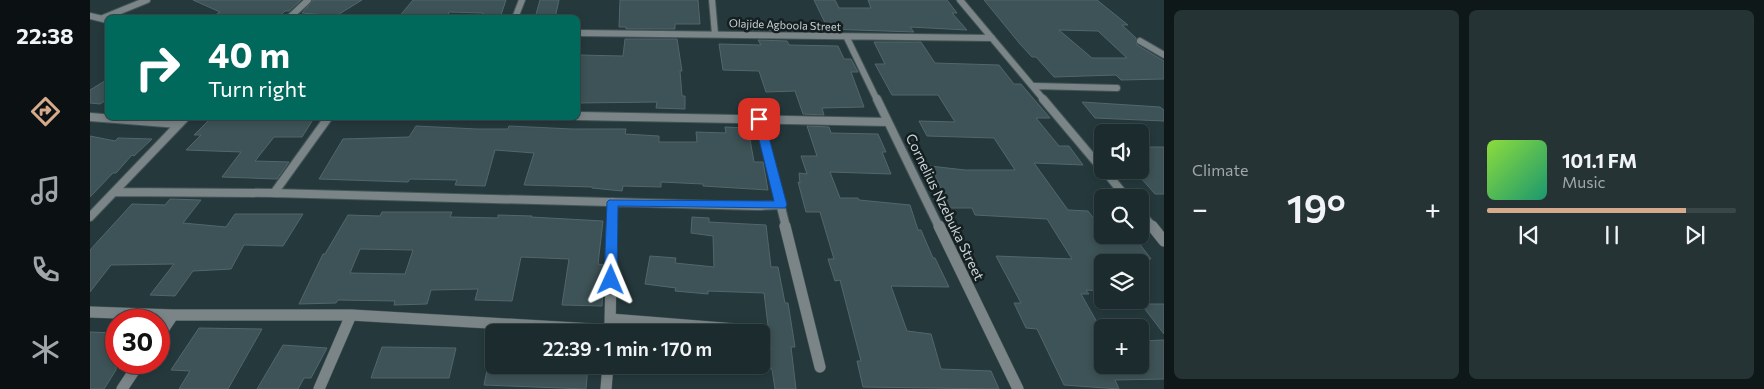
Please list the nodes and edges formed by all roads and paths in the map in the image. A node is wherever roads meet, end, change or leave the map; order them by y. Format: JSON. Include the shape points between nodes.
{"nodes":[{"id":1,"x":147,"y":0,"type":"edge"},
{"id":2,"x":308,"y":0,"type":"edge"},
{"id":3,"x":522,"y":0,"type":"edge"},
{"id":4,"x":712,"y":0,"type":"edge"},
{"id":5,"x":960,"y":0,"type":"edge"},
{"id":6,"x":114,"y":15,"type":"edge"},
{"id":7,"x":292,"y":15,"type":"edge"},
{"id":8,"x":516,"y":15,"type":"edge"},
{"id":9,"x":90,"y":16,"type":"edge"},
{"id":10,"x":105,"y":19,"type":"edge"},
{"id":11,"x":580,"y":33,"type":"edge"},
{"id":12,"x":715,"y":34,"type":"junction"},
{"id":13,"x":847,"y":38,"type":"junction"},
{"id":14,"x":992,"y":38,"type":"junction"},
{"id":15,"x":1140,"y":41,"type":"dead end"},
{"id":16,"x":1164,"y":55,"type":"edge"},
{"id":17,"x":1034,"y":86,"type":"junction"},
{"id":18,"x":1117,"y":88,"type":"dead end"},
{"id":19,"x":580,"y":116,"type":"edge"},
{"id":20,"x":90,"y":117,"type":"edge"},
{"id":21,"x":105,"y":118,"type":"edge"},
{"id":22,"x":759,"y":119,"type":"junction"},
{"id":23,"x":128,"y":120,"type":"edge"},
{"id":24,"x":183,"y":120,"type":"edge"},
{"id":25,"x":327,"y":120,"type":"edge"},
{"id":26,"x":888,"y":122,"type":"junction"},
{"id":27,"x":178,"y":124,"type":"junction"},
{"id":28,"x":1094,"y":158,"type":"edge"},
{"id":29,"x":1111,"y":179,"type":"edge"},
{"id":30,"x":1120,"y":189,"type":"edge"},
{"id":31,"x":115,"y":192,"type":"junction"},
{"id":32,"x":274,"y":193,"type":"junction"},
{"id":33,"x":613,"y":202,"type":"junction"},
{"id":34,"x":781,"y":205,"type":"junction"},
{"id":35,"x":90,"y":216,"type":"edge"},
{"id":36,"x":1149,"y":223,"type":"edge"},
{"id":37,"x":1164,"y":241,"type":"edge"},
{"id":38,"x":90,"y":312,"type":"edge"},
{"id":39,"x":173,"y":315,"type":"junction"},
{"id":40,"x":351,"y":316,"type":"junction"},
{"id":41,"x":170,"y":320,"type":"edge"},
{"id":42,"x":539,"y":324,"type":"edge"},
{"id":43,"x":610,"y":324,"type":"edge"},
{"id":44,"x":820,"y":367,"type":"dead end"},
{"id":45,"x":132,"y":374,"type":"edge"},
{"id":46,"x":607,"y":374,"type":"edge"},
{"id":47,"x":122,"y":389,"type":"edge"},
{"id":48,"x":319,"y":389,"type":"edge"},
{"id":49,"x":606,"y":389,"type":"edge"},
{"id":50,"x":1018,"y":389,"type":"edge"}],
"edges":[{"from":1,"to":6,"type":"street"},
{"from":2,"to":7,"type":"street"},
{"from":3,"to":8,"type":"street"},
{"from":4,"to":12,"type":"street"},
{"from":5,"to":14,"type":"street"},
{"from":9,"to":10,"type":"street"},
{"from":11,"to":12,"type":"street","name":"Olajide Agboola Street"},
{"from":12,"to":13,"type":"street","name":"Olajide Agboola Street"},
{"from":13,"to":14,"type":"street","name":"Olajide Agboola Street"},
{"from":13,"to":26,"type":"street","name":"Cornelius Nzebuka Street"},
{"from":14,"to":17,"type":"street"},
{"from":15,"to":16,"type":"street"},
{"from":17,"to":18,"type":"street"},
{"from":17,"to":28,"type":"street"},
{"from":19,"to":22,"type":"street"},
{"from":20,"to":21,"type":"street"},
{"from":22,"to":26,"type":"street"},
{"from":22,"to":34,"type":"street"},
{"from":23,"to":27,"type":"street"},
{"from":24,"to":27,"type":"street"},
{"from":25,"to":32,"type":"street"},
{"from":26,"to":50,"type":"street","name":"Cornelius Nzebuka Street"},
{"from":27,"to":31,"type":"street"},
{"from":29,"to":30,"type":"street"},
{"from":31,"to":32,"type":"street"},
{"from":31,"to":35,"type":"street"},
{"from":32,"to":33,"type":"street"},
{"from":33,"to":34,"type":"street"},
{"from":33,"to":43,"type":"street"},
{"from":34,"to":44,"type":"street"},
{"from":36,"to":37,"type":"street"},
{"from":38,"to":39,"type":"street"},
{"from":39,"to":40,"type":"street"},
{"from":39,"to":41,"type":"street"},
{"from":40,"to":42,"type":"street"},
{"from":40,"to":48,"type":"street"},
{"from":45,"to":47,"type":"street"},
{"from":46,"to":49,"type":"street"}]}
